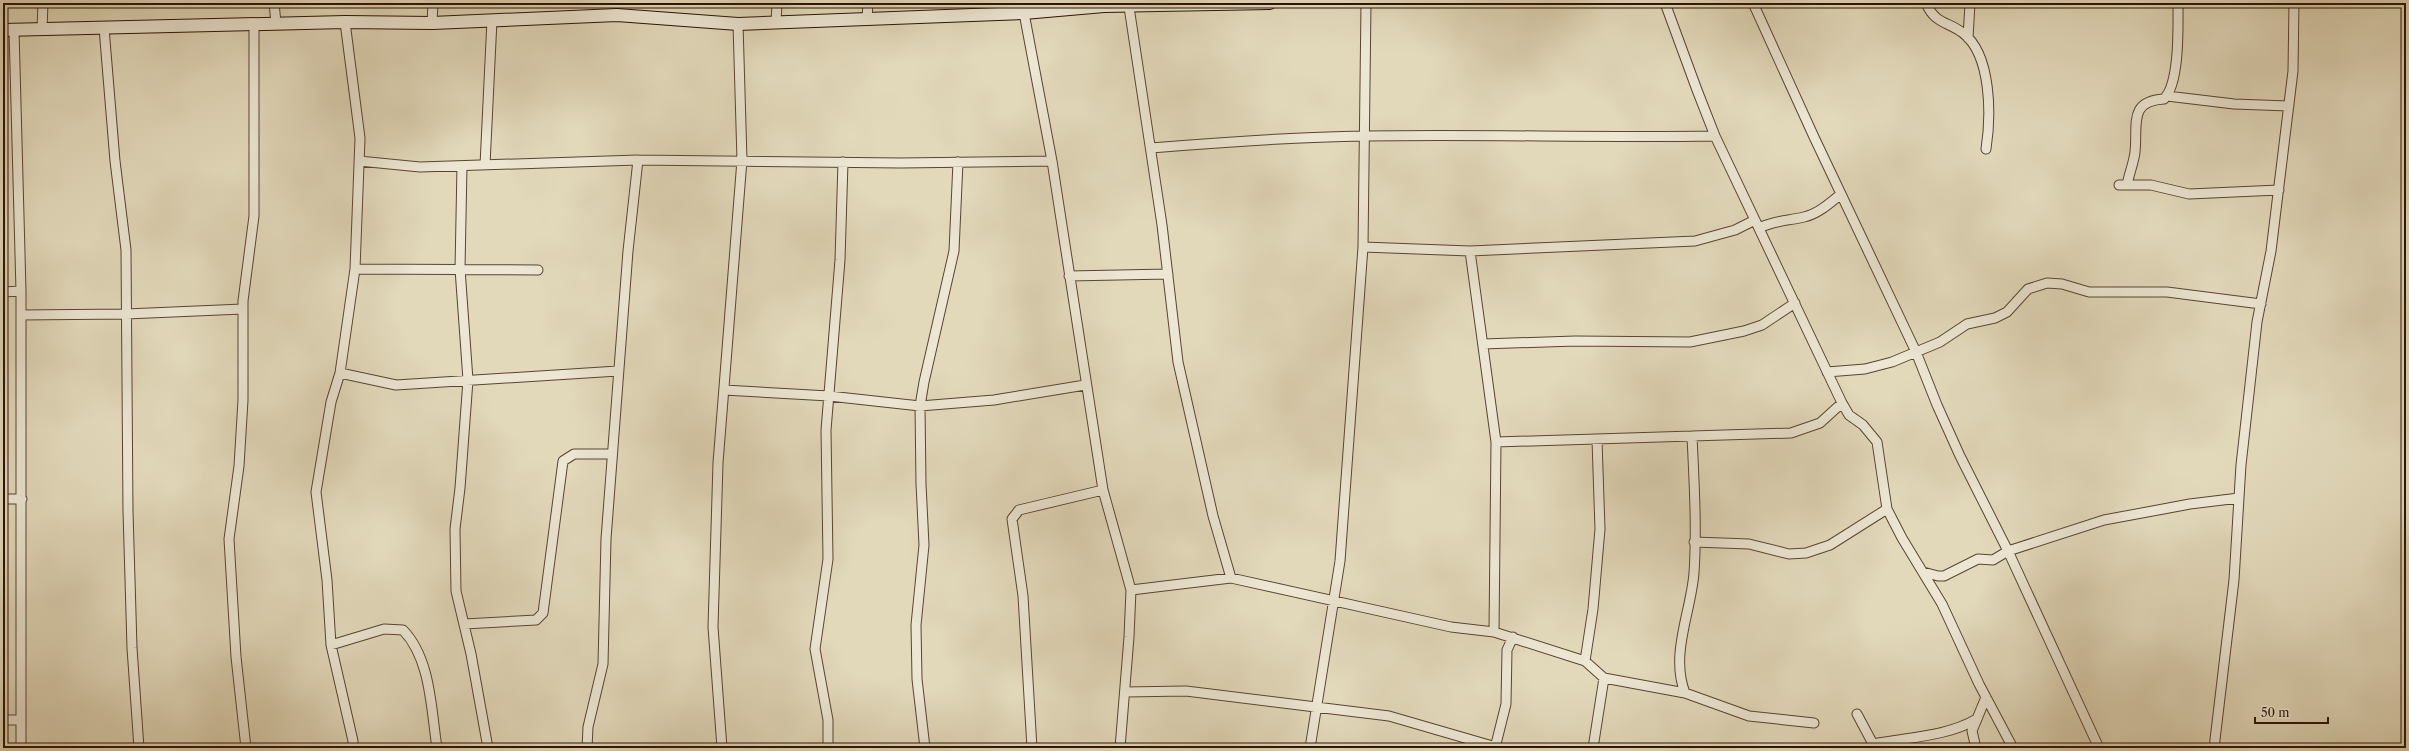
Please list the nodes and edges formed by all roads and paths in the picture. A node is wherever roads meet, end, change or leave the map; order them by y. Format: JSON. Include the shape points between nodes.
{"nodes":[{"id":1,"x":43,"y":3,"type":"edge"},
{"id":2,"x":274,"y":3,"type":"edge"},
{"id":3,"x":433,"y":3,"type":"edge"},
{"id":4,"x":777,"y":3,"type":"edge"},
{"id":5,"x":868,"y":3,"type":"edge"},
{"id":6,"x":1270,"y":3,"type":"edge"},
{"id":7,"x":1366,"y":3,"type":"edge"},
{"id":8,"x":1665,"y":3,"type":"edge"},
{"id":9,"x":1753,"y":3,"type":"edge"},
{"id":10,"x":1926,"y":3,"type":"edge"},
{"id":11,"x":1970,"y":3,"type":"edge"},
{"id":12,"x":2178,"y":3,"type":"edge"},
{"id":13,"x":2294,"y":3,"type":"edge"},
{"id":14,"x":1104,"y":4,"type":"edge"},
{"id":15,"x":1129,"y":7,"type":"junction"},
{"id":16,"x":1024,"y":13,"type":"junction"},
{"id":17,"x":867,"y":19,"type":"junction"},
{"id":18,"x":492,"y":20,"type":"junction"},
{"id":19,"x":345,"y":22,"type":"junction"},
{"id":20,"x":776,"y":22,"type":"junction"},
{"id":21,"x":276,"y":23,"type":"junction"},
{"id":22,"x":432,"y":23,"type":"junction"},
{"id":23,"x":254,"y":24,"type":"junction"},
{"id":24,"x":738,"y":24,"type":"junction"},
{"id":25,"x":104,"y":28,"type":"junction"},
{"id":26,"x":42,"y":29,"type":"junction"},
{"id":27,"x":8,"y":30,"type":"edge"},
{"id":28,"x":1968,"y":38,"type":"junction"},
{"id":29,"x":2167,"y":96,"type":"junction"},
{"id":30,"x":2288,"y":106,"type":"junction"},
{"id":31,"x":1364,"y":136,"type":"junction"},
{"id":32,"x":1716,"y":136,"type":"junction"},
{"id":33,"x":1151,"y":148,"type":"junction"},
{"id":34,"x":1986,"y":149,"type":"dead end"},
{"id":35,"x":638,"y":160,"type":"junction"},
{"id":36,"x":742,"y":160,"type":"junction"},
{"id":37,"x":359,"y":161,"type":"junction"},
{"id":38,"x":1052,"y":161,"type":"junction"},
{"id":39,"x":843,"y":162,"type":"junction"},
{"id":40,"x":958,"y":162,"type":"junction"},
{"id":41,"x":485,"y":165,"type":"junction"},
{"id":42,"x":462,"y":166,"type":"junction"},
{"id":43,"x":2279,"y":190,"type":"junction"},
{"id":44,"x":1841,"y":194,"type":"junction"},
{"id":45,"x":1757,"y":224,"type":"junction"},
{"id":46,"x":1363,"y":247,"type":"junction"},
{"id":47,"x":1470,"y":251,"type":"junction"},
{"id":48,"x":460,"y":269,"type":"junction"},
{"id":49,"x":355,"y":270,"type":"junction"},
{"id":50,"x":538,"y":270,"type":"dead end"},
{"id":51,"x":1168,"y":274,"type":"junction"},
{"id":52,"x":1069,"y":276,"type":"junction"},
{"id":53,"x":3,"y":292,"type":"edge"},
{"id":54,"x":20,"y":292,"type":"junction"},
{"id":55,"x":1795,"y":303,"type":"junction"},
{"id":56,"x":2261,"y":304,"type":"junction"},
{"id":57,"x":243,"y":309,"type":"junction"},
{"id":58,"x":126,"y":314,"type":"junction"},
{"id":59,"x":21,"y":315,"type":"junction"},
{"id":60,"x":1483,"y":344,"type":"junction"},
{"id":61,"x":1916,"y":352,"type":"junction"},
{"id":62,"x":618,"y":371,"type":"junction"},
{"id":63,"x":1827,"y":372,"type":"junction"},
{"id":64,"x":340,"y":373,"type":"junction"},
{"id":65,"x":468,"y":380,"type":"junction"},
{"id":66,"x":1086,"y":385,"type":"junction"},
{"id":67,"x":724,"y":390,"type":"junction"},
{"id":68,"x":829,"y":396,"type":"junction"},
{"id":69,"x":1842,"y":403,"type":"junction"},
{"id":70,"x":920,"y":406,"type":"junction"},
{"id":71,"x":1692,"y":436,"type":"junction"},
{"id":72,"x":1597,"y":440,"type":"junction"},
{"id":73,"x":1496,"y":442,"type":"junction"},
{"id":74,"x":612,"y":454,"type":"junction"},
{"id":75,"x":1103,"y":490,"type":"junction"},
{"id":76,"x":2239,"y":498,"type":"junction"},
{"id":77,"x":3,"y":499,"type":"edge"},
{"id":78,"x":22,"y":499,"type":"junction"},
{"id":79,"x":1887,"y":509,"type":"junction"},
{"id":80,"x":1694,"y":542,"type":"junction"},
{"id":81,"x":2008,"y":551,"type":"junction"},
{"id":82,"x":1923,"y":572,"type":"junction"},
{"id":83,"x":1231,"y":578,"type":"junction"},
{"id":84,"x":1131,"y":590,"type":"junction"},
{"id":85,"x":1334,"y":602,"type":"junction"},
{"id":86,"x":464,"y":624,"type":"junction"},
{"id":87,"x":1494,"y":632,"type":"junction"},
{"id":88,"x":1512,"y":637,"type":"junction"},
{"id":89,"x":331,"y":645,"type":"junction"},
{"id":90,"x":1585,"y":661,"type":"junction"},
{"id":91,"x":1604,"y":678,"type":"junction"},
{"id":92,"x":1125,"y":692,"type":"junction"},
{"id":93,"x":1685,"y":693,"type":"junction"},
{"id":94,"x":1986,"y":697,"type":"junction"},
{"id":95,"x":1316,"y":706,"type":"junction"},
{"id":96,"x":1857,"y":714,"type":"dead end"},
{"id":97,"x":1977,"y":719,"type":"junction"},
{"id":98,"x":3,"y":720,"type":"edge"},
{"id":99,"x":21,"y":720,"type":"junction"},
{"id":100,"x":1814,"y":723,"type":"dead end"},
{"id":101,"x":1496,"y":747,"type":"edge"},
{"id":102,"x":21,"y":748,"type":"edge"},
{"id":103,"x":139,"y":748,"type":"edge"},
{"id":104,"x":246,"y":748,"type":"edge"},
{"id":105,"x":353,"y":748,"type":"edge"},
{"id":106,"x":437,"y":748,"type":"edge"},
{"id":107,"x":488,"y":748,"type":"edge"},
{"id":108,"x":587,"y":748,"type":"edge"},
{"id":109,"x":722,"y":748,"type":"edge"},
{"id":110,"x":828,"y":748,"type":"edge"},
{"id":111,"x":925,"y":748,"type":"edge"},
{"id":112,"x":1032,"y":748,"type":"edge"},
{"id":113,"x":1120,"y":748,"type":"edge"},
{"id":114,"x":1310,"y":748,"type":"edge"},
{"id":115,"x":1593,"y":748,"type":"edge"},
{"id":116,"x":1976,"y":748,"type":"edge"},
{"id":117,"x":2013,"y":748,"type":"edge"},
{"id":118,"x":2099,"y":748,"type":"edge"},
{"id":119,"x":2214,"y":748,"type":"edge"}],
"edges":[{"from":1,"to":26,"type":"street"},
{"from":2,"to":21,"type":"street"},
{"from":3,"to":22,"type":"street"},
{"from":4,"to":20,"type":"street"},
{"from":5,"to":17,"type":"street"},
{"from":6,"to":15,"type":"main road"},
{"from":7,"to":31,"type":"street"},
{"from":8,"to":32,"type":"street"},
{"from":9,"to":44,"type":"street"},
{"from":10,"to":28,"type":"street","via":[[1936,19]]},
{"from":11,"to":28,"type":"street"},
{"from":12,"to":29,"type":"street","via":[[2178,56],[2170,93]]},
{"from":13,"to":30,"type":"street","via":[[2293,71]]},
{"from":14,"to":15,"type":"main road"},
{"from":14,"to":16,"type":"main road"},
{"from":15,"to":33,"type":"street"},
{"from":16,"to":17,"type":"main road"},
{"from":16,"to":38,"type":"street"},
{"from":17,"to":20,"type":"main road"},
{"from":18,"to":22,"type":"main road"},
{"from":18,"to":24,"type":"main road","via":[[618,14]]},
{"from":18,"to":41,"type":"street"},
{"from":19,"to":21,"type":"main road"},
{"from":19,"to":22,"type":"main road"},
{"from":19,"to":37,"type":"street","via":[[360,138]]},
{"from":20,"to":24,"type":"main road"},
{"from":21,"to":23,"type":"main road"},
{"from":23,"to":25,"type":"main road"},
{"from":23,"to":57,"type":"street","via":[[254,216]]},
{"from":24,"to":36,"type":"street"},
{"from":25,"to":26,"type":"main road"},
{"from":25,"to":58,"type":"street","via":[[115,161],[126,250]]},
{"from":26,"to":27,"type":"main road"},
{"from":27,"to":54,"type":"street"},
{"from":28,"to":34,"type":"street","via":[[1986,79],[1990,111]]},
{"from":29,"to":30,"type":"street","via":[[2234,104]]},
{"from":29,"to":43,"type":"street","via":[[2144,104],[2138,112],[2135,152],[2123,185],[2151,185],[2188,194]]},
{"from":30,"to":43,"type":"street"},
{"from":31,"to":32,"type":"street"},
{"from":31,"to":33,"type":"street","via":[[1287,138]]},
{"from":31,"to":46,"type":"street"},
{"from":32,"to":45,"type":"street"},
{"from":33,"to":51,"type":"street"},
{"from":35,"to":36,"type":"street"},
{"from":35,"to":41,"type":"street"},
{"from":35,"to":62,"type":"street"},
{"from":36,"to":39,"type":"street"},
{"from":36,"to":67,"type":"street"},
{"from":37,"to":42,"type":"street","via":[[420,167]]},
{"from":37,"to":49,"type":"street"},
{"from":38,"to":40,"type":"street"},
{"from":38,"to":52,"type":"street"},
{"from":39,"to":40,"type":"street"},
{"from":39,"to":68,"type":"street","via":[[840,260]]},
{"from":40,"to":70,"type":"street","via":[[954,251]]},
{"from":41,"to":42,"type":"street"},
{"from":42,"to":48,"type":"street"},
{"from":43,"to":56,"type":"street"},
{"from":44,"to":45,"type":"street","via":[[1810,215]]},
{"from":44,"to":61,"type":"street"},
{"from":45,"to":47,"type":"street","via":[[1695,241]]},
{"from":45,"to":55,"type":"street"},
{"from":46,"to":47,"type":"street"},
{"from":46,"to":85,"type":"street","via":[[1340,560]]},
{"from":47,"to":60,"type":"street"},
{"from":48,"to":49,"type":"street"},
{"from":48,"to":50,"type":"street"},
{"from":48,"to":65,"type":"street"},
{"from":49,"to":64,"type":"street"},
{"from":51,"to":52,"type":"street"},
{"from":51,"to":83,"type":"street","via":[[1178,362],[1213,516]]},
{"from":52,"to":66,"type":"street"},
{"from":53,"to":54,"type":"street"},
{"from":54,"to":59,"type":"street"},
{"from":55,"to":60,"type":"street","via":[[1762,325],[1690,342],[1575,341]]},
{"from":55,"to":63,"type":"street"},
{"from":56,"to":61,"type":"street","via":[[2167,292],[2089,292],[2062,284],[2047,283],[2028,289],[2007,312],[1967,324],[1940,342]]},
{"from":56,"to":76,"type":"street"},
{"from":57,"to":58,"type":"street"},
{"from":57,"to":104,"type":"street","via":[[243,400],[239,466],[229,539],[236,657]]},
{"from":58,"to":59,"type":"street"},
{"from":58,"to":103,"type":"street","via":[[132,648]]},
{"from":59,"to":78,"type":"street"},
{"from":60,"to":73,"type":"street"},
{"from":61,"to":63,"type":"street","via":[[1865,369]]},
{"from":61,"to":81,"type":"street","via":[[1957,450]]},
{"from":62,"to":65,"type":"street"},
{"from":62,"to":74,"type":"street"},
{"from":63,"to":69,"type":"street"},
{"from":64,"to":65,"type":"street","via":[[396,384]]},
{"from":64,"to":89,"type":"street","via":[[331,402],[316,492],[327,580]]},
{"from":65,"to":86,"type":"street","via":[[455,529],[456,591]]},
{"from":66,"to":70,"type":"street","via":[[994,400]]},
{"from":66,"to":75,"type":"street"},
{"from":67,"to":68,"type":"street"},
{"from":67,"to":109,"type":"street","via":[[718,463],[713,628]]},
{"from":68,"to":70,"type":"street"},
{"from":68,"to":110,"type":"street","via":[[826,430],[828,559],[815,649],[828,720]]},
{"from":69,"to":71,"type":"street","via":[[1820,423],[1791,433]]},
{"from":69,"to":79,"type":"street","via":[[1849,415],[1863,425],[1877,442]]},
{"from":70,"to":111,"type":"street","via":[[924,545],[916,625],[917,679]]},
{"from":71,"to":72,"type":"street"},
{"from":71,"to":80,"type":"street"},
{"from":72,"to":73,"type":"street"},
{"from":72,"to":90,"type":"street","via":[[1600,529]]},
{"from":73,"to":87,"type":"street"},
{"from":74,"to":86,"type":"street","via":[[574,454],[563,461],[543,614],[536,620]]},
{"from":74,"to":108,"type":"street","via":[[606,539],[603,664],[588,726]]},
{"from":75,"to":84,"type":"street"},
{"from":75,"to":112,"type":"street","via":[[1019,510],[1012,519],[1023,596]]},
{"from":76,"to":81,"type":"street","via":[[2104,520]]},
{"from":76,"to":119,"type":"street","via":[[2234,580]]},
{"from":77,"to":78,"type":"street"},
{"from":78,"to":99,"type":"street"},
{"from":79,"to":80,"type":"street","via":[[1830,545],[1806,553],[1789,554],[1749,544]]},
{"from":79,"to":82,"type":"street"},
{"from":80,"to":93,"type":"street","via":[[1694,573],[1682,642],[1680,671]]},
{"from":81,"to":82,"type":"street","via":[[1993,560],[1978,559],[1944,576]]},
{"from":81,"to":118,"type":"street"},
{"from":82,"to":94,"type":"street","via":[[1942,604]]},
{"from":83,"to":84,"type":"street"},
{"from":83,"to":85,"type":"street"},
{"from":84,"to":92,"type":"street"},
{"from":85,"to":87,"type":"street","via":[[1451,627]]},
{"from":85,"to":95,"type":"street"},
{"from":86,"to":107,"type":"street"},
{"from":87,"to":88,"type":"street"},
{"from":88,"to":90,"type":"street"},
{"from":88,"to":101,"type":"street","via":[[1507,650],[1506,704]]},
{"from":89,"to":105,"type":"street"},
{"from":89,"to":106,"type":"street","via":[[384,629],[403,630],[414,646],[425,671]]},
{"from":90,"to":91,"type":"street"},
{"from":91,"to":93,"type":"street"},
{"from":91,"to":115,"type":"street"},
{"from":92,"to":95,"type":"street","via":[[1186,691]]},
{"from":92,"to":113,"type":"street"},
{"from":93,"to":100,"type":"street","via":[[1749,716]]},
{"from":94,"to":97,"type":"street"},
{"from":94,"to":117,"type":"street"},
{"from":95,"to":101,"type":"street","via":[[1389,716]]},
{"from":95,"to":114,"type":"street"},
{"from":96,"to":97,"type":"street","via":[[1873,744],[1940,733],[1965,726]]},
{"from":97,"to":116,"type":"street","via":[[1972,731]]},
{"from":98,"to":99,"type":"street"},
{"from":99,"to":102,"type":"street"}]}
